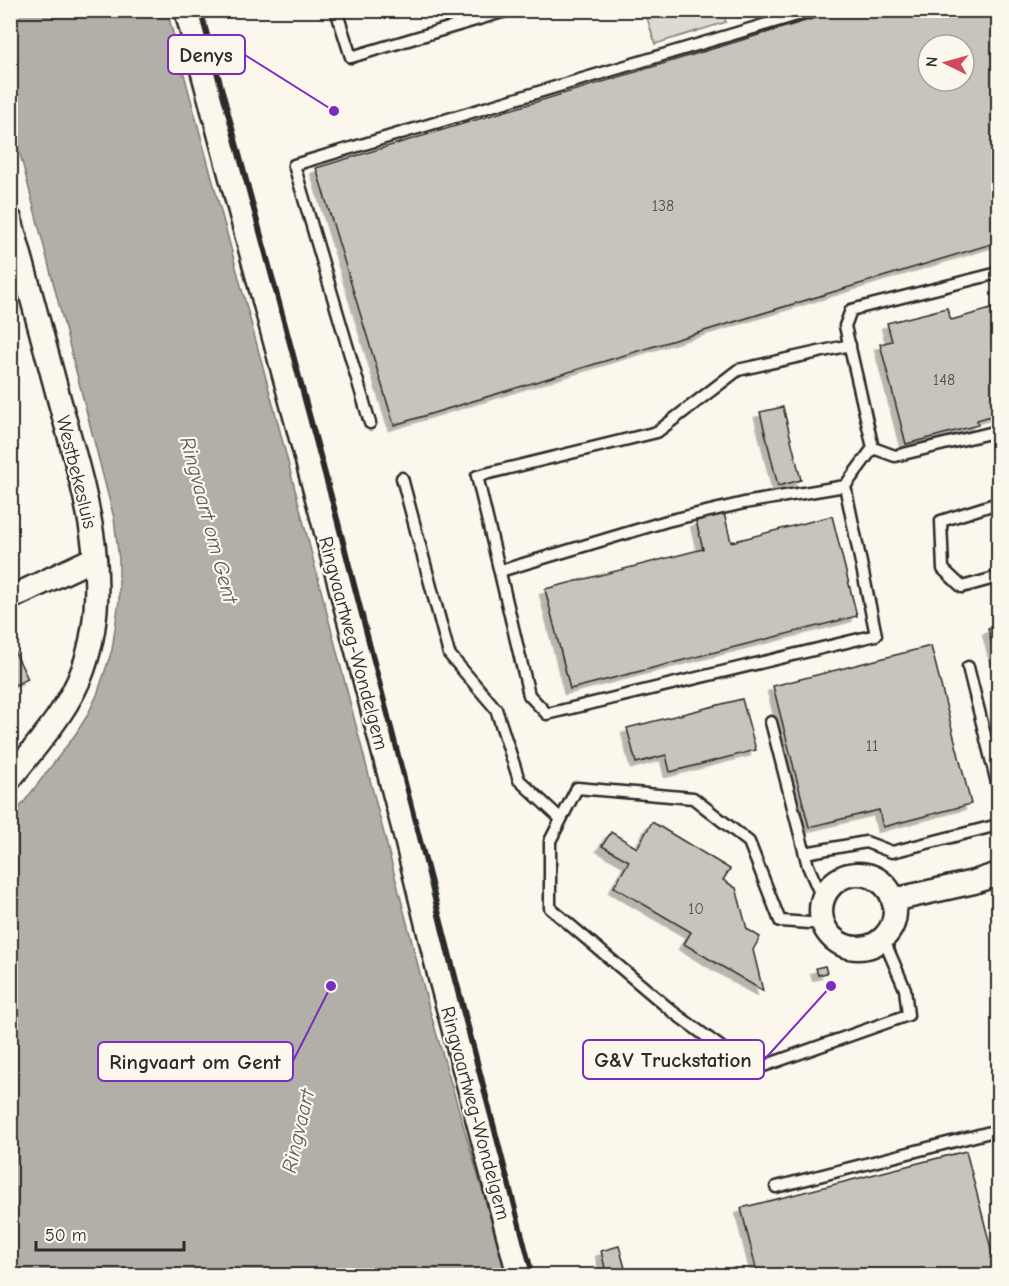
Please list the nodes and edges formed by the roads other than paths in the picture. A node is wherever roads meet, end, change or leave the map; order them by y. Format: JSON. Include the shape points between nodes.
{"nodes":[{"id":1,"x":186,"y":10,"type":"edge"},
{"id":2,"x":336,"y":10,"type":"edge"},
{"id":3,"x":508,"y":10,"type":"edge"},
{"id":4,"x":814,"y":10,"type":"edge"},
{"id":5,"x":10,"y":219,"type":"edge"},
{"id":6,"x":999,"y":273,"type":"edge"},
{"id":7,"x":850,"y":345,"type":"junction"},
{"id":8,"x":370,"y":423,"type":"dead end"},
{"id":9,"x":999,"y":431,"type":"edge"},
{"id":10,"x":873,"y":448,"type":"junction"},
{"id":11,"x":402,"y":478,"type":"dead end"},
{"id":12,"x":845,"y":486,"type":"junction"},
{"id":13,"x":999,"y":503,"type":"edge"},
{"id":14,"x":95,"y":558,"type":"junction"},
{"id":15,"x":500,"y":571,"type":"junction"},
{"id":16,"x":999,"y":577,"type":"edge"},
{"id":17,"x":10,"y":598,"type":"edge"},
{"id":18,"x":968,"y":667,"type":"dead end"},
{"id":19,"x":771,"y":722,"type":"dead end"},
{"id":20,"x":10,"y":779,"type":"edge"},
{"id":21,"x":999,"y":787,"type":"edge"},
{"id":22,"x":561,"y":819,"type":"junction"},
{"id":23,"x":999,"y":825,"type":"edge"},
{"id":24,"x":805,"y":853,"type":"junction"},
{"id":25,"x":999,"y":874,"type":"edge"},
{"id":26,"x":823,"y":900,"type":"junction"},
{"id":27,"x":893,"y":900,"type":"junction"},
{"id":28,"x":824,"y":924,"type":"junction"},
{"id":29,"x":883,"y":938,"type":"junction"},
{"id":30,"x":999,"y":1130,"type":"edge"},
{"id":31,"x":776,"y":1187,"type":"dead end"},
{"id":32,"x":519,"y":1275,"type":"edge"}],
"edges":[{"from":1,"to":32,"type":"street","name":"Ringvaartweg-Wondelgem"},
{"from":2,"to":3,"type":"lane","via":[[351,57]]},
{"from":4,"to":8,"type":"lane","via":[[294,165]]},
{"from":5,"to":14,"type":"street","name":"Westbekesluis","via":[[90,513]]},
{"from":6,"to":7,"type":"lane","via":[[851,310],[845,326]]},
{"from":7,"to":10,"type":"lane"},
{"from":7,"to":15,"type":"lane","via":[[738,369],[657,432],[477,476]]},
{"from":9,"to":10,"type":"lane","via":[[895,456]]},
{"from":10,"to":12,"type":"lane"},
{"from":11,"to":22,"type":"lane","via":[[449,654],[496,709],[519,780]]},
{"from":12,"to":15,"type":"lane","via":[[744,502]]},
{"from":12,"to":15,"type":"lane","via":[[876,635],[547,714],[529,695]]},
{"from":13,"to":16,"type":"lane","via":[[941,521],[943,569],[962,586]]},
{"from":14,"to":17,"type":"street"},
{"from":14,"to":20,"type":"street","name":"Westbekesluis","via":[[98,605],[83,670],[59,716]]},
{"from":18,"to":21,"type":"lane"},
{"from":19,"to":24,"type":"lane"},
{"from":22,"to":28,"type":"lane","via":[[577,788],[693,798],[749,842],[780,921]]},
{"from":22,"to":29,"type":"lane","via":[[550,841],[550,908],[673,1012],[752,1070],[908,1015],[905,988]]},
{"from":23,"to":24,"type":"lane","via":[[892,852],[866,842]]},
{"from":24,"to":26,"type":"lane"},
{"from":25,"to":27,"type":"street"},
{"from":26,"to":27,"type":"street","via":[[837,880],[861,874],[883,884]]},
{"from":26,"to":28,"type":"street"},
{"from":27,"to":29,"type":"street","via":[[894,917]]},
{"from":28,"to":29,"type":"street","via":[[839,942],[850,947],[862,948]]},
{"from":30,"to":31,"type":"lane"}]}
